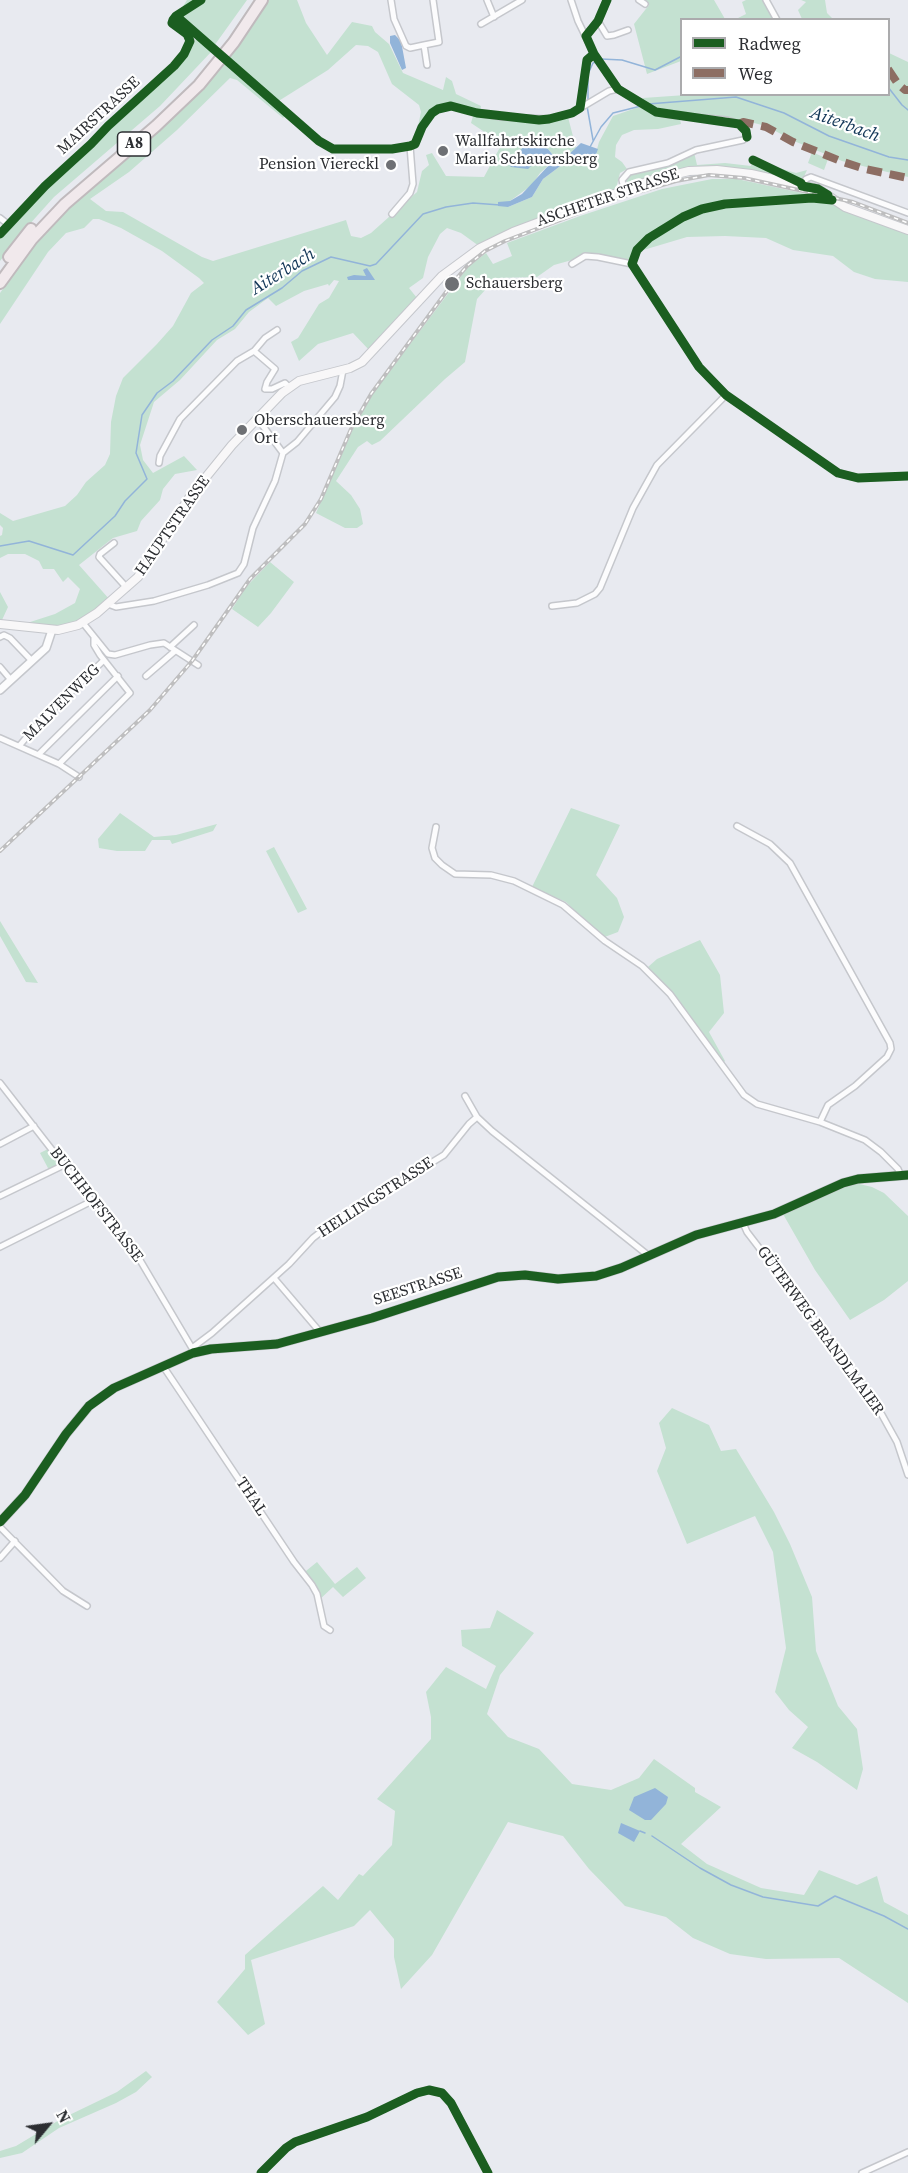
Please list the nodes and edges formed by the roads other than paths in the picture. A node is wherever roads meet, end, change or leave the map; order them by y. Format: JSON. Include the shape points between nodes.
{"nodes":[{"id":1,"x":201,"y":0,"type":"edge"},
{"id":2,"x":254,"y":0,"type":"edge"},
{"id":3,"x":262,"y":0,"type":"edge"},
{"id":4,"x":391,"y":0,"type":"edge"},
{"id":5,"x":433,"y":0,"type":"edge"},
{"id":6,"x":487,"y":0,"type":"edge"},
{"id":7,"x":522,"y":0,"type":"edge"},
{"id":8,"x":571,"y":0,"type":"edge"},
{"id":9,"x":608,"y":0,"type":"edge"},
{"id":10,"x":766,"y":0,"type":"edge"},
{"id":11,"x":176,"y":16,"type":"junction"},
{"id":12,"x":494,"y":17,"type":"junction"},
{"id":13,"x":776,"y":18,"type":"edge"},
{"id":14,"x":598,"y":21,"type":"junction"},
{"id":15,"x":481,"y":24,"type":"dead end"},
{"id":16,"x":628,"y":30,"type":"dead end"},
{"id":17,"x":586,"y":36,"type":"junction"},
{"id":18,"x":424,"y":45,"type":"junction"},
{"id":19,"x":595,"y":55,"type":"junction"},
{"id":20,"x":427,"y":65,"type":"dead end"},
{"id":21,"x":618,"y":89,"type":"junction"},
{"id":22,"x":582,"y":107,"type":"junction"},
{"id":23,"x":413,"y":145,"type":"junction"},
{"id":24,"x":802,"y":186,"type":"junction"},
{"id":25,"x":624,"y":189,"type":"junction"},
{"id":26,"x":908,"y":213,"type":"edge"},
{"id":27,"x":392,"y":214,"type":"dead end"},
{"id":28,"x":0,"y":218,"type":"edge"},
{"id":29,"x":9,"y":225,"type":"junction"},
{"id":30,"x":908,"y":230,"type":"edge"},
{"id":31,"x":0,"y":234,"type":"edge"},
{"id":32,"x":638,"y":250,"type":"dead end"},
{"id":33,"x":572,"y":264,"type":"dead end"},
{"id":34,"x":633,"y":265,"type":"junction"},
{"id":35,"x":0,"y":270,"type":"edge"},
{"id":36,"x":0,"y":283,"type":"edge"},
{"id":37,"x":277,"y":330,"type":"dead end"},
{"id":38,"x":378,"y":346,"type":"joint"},
{"id":39,"x":254,"y":351,"type":"junction"},
{"id":40,"x":343,"y":370,"type":"junction"},
{"id":41,"x":289,"y":387,"type":"junction"},
{"id":42,"x":726,"y":394,"type":"junction"},
{"id":43,"x":257,"y":418,"type":"junction"},
{"id":44,"x":283,"y":453,"type":"junction"},
{"id":45,"x":159,"y":463,"type":"dead end"},
{"id":46,"x":908,"y":476,"type":"edge"},
{"id":47,"x":114,"y":543,"type":"dead end"},
{"id":48,"x":127,"y":588,"type":"junction"},
{"id":49,"x":108,"y":604,"type":"junction"},
{"id":50,"x":552,"y":606,"type":"dead end"},
{"id":51,"x":83,"y":623,"type":"junction"},
{"id":52,"x":0,"y":624,"type":"edge"},
{"id":53,"x":194,"y":626,"type":"dead end"},
{"id":54,"x":52,"y":630,"type":"junction"},
{"id":55,"x":0,"y":637,"type":"edge"},
{"id":56,"x":94,"y":638,"type":"junction"},
{"id":57,"x":173,"y":649,"type":"junction"},
{"id":58,"x":104,"y":660,"type":"junction"},
{"id":59,"x":32,"y":661,"type":"junction"},
{"id":60,"x":198,"y":665,"type":"dead end"},
{"id":61,"x":0,"y":667,"type":"edge"},
{"id":62,"x":118,"y":676,"type":"junction"},
{"id":63,"x":147,"y":676,"type":"dead end"},
{"id":64,"x":11,"y":680,"type":"junction"},
{"id":65,"x":0,"y":690,"type":"edge"},
{"id":66,"x":0,"y":738,"type":"edge"},
{"id":67,"x":20,"y":745,"type":"junction"},
{"id":68,"x":39,"y":754,"type":"junction"},
{"id":69,"x":59,"y":764,"type":"junction"},
{"id":70,"x":79,"y":777,"type":"dead end"},
{"id":71,"x":737,"y":826,"type":"dead end"},
{"id":72,"x":436,"y":827,"type":"dead end"},
{"id":73,"x":0,"y":1083,"type":"edge"},
{"id":74,"x":465,"y":1096,"type":"dead end"},
{"id":75,"x":477,"y":1117,"type":"junction"},
{"id":76,"x":820,"y":1122,"type":"junction"},
{"id":77,"x":34,"y":1126,"type":"junction"},
{"id":78,"x":0,"y":1144,"type":"edge"},
{"id":79,"x":64,"y":1165,"type":"junction"},
{"id":80,"x":905,"y":1176,"type":"edge"},
{"id":81,"x":0,"y":1196,"type":"edge"},
{"id":82,"x":92,"y":1201,"type":"junction"},
{"id":83,"x":743,"y":1223,"type":"junction"},
{"id":84,"x":0,"y":1247,"type":"edge"},
{"id":85,"x":649,"y":1256,"type":"junction"},
{"id":86,"x":274,"y":1278,"type":"junction"},
{"id":87,"x":320,"y":1332,"type":"junction"},
{"id":88,"x":193,"y":1350,"type":"junction"},
{"id":89,"x":163,"y":1366,"type":"junction"},
{"id":90,"x":908,"y":1475,"type":"edge"},
{"id":91,"x":0,"y":1522,"type":"edge"},
{"id":92,"x":0,"y":1527,"type":"edge"},
{"id":93,"x":15,"y":1541,"type":"junction"},
{"id":94,"x":0,"y":1558,"type":"edge"},
{"id":95,"x":87,"y":1606,"type":"dead end"},
{"id":96,"x":330,"y":1630,"type":"dead end"},
{"id":97,"x":908,"y":2152,"type":"edge"},
{"id":98,"x":261,"y":2173,"type":"edge"},
{"id":99,"x":488,"y":2173,"type":"edge"},
{"id":100,"x":862,"y":2173,"type":"edge"}],
"edges":[{"from":1,"to":11,"type":"street"},
{"from":2,"to":35,"type":"highway","number":"A8","via":[[221,48],[187,87],[48,210]]},
{"from":3,"to":36,"type":"highway","number":"A8","via":[[199,85],[53,216]]},
{"from":4,"to":18,"type":"street","via":[[394,19],[406,46]]},
{"from":5,"to":18,"type":"street","via":[[439,42]]},
{"from":6,"to":12,"type":"street"},
{"from":7,"to":12,"type":"street"},
{"from":8,"to":17,"type":"street"},
{"from":9,"to":14,"type":"street"},
{"from":10,"to":13,"type":"street"},
{"from":11,"to":23,"type":"street","bridge":true,"via":[[330,148]]},
{"from":11,"to":29,"type":"street","name":"MAIRSTRASSE","via":[[172,23],[189,37],[184,54]]},
{"from":12,"to":15,"type":"street"},
{"from":14,"to":16,"type":"street","via":[[607,36]]},
{"from":14,"to":17,"type":"street"},
{"from":17,"to":19,"type":"street"},
{"from":18,"to":20,"type":"street"},
{"from":19,"to":21,"type":"street"},
{"from":19,"to":22,"type":"street","via":[[587,60]]},
{"from":21,"to":22,"type":"street"},
{"from":21,"to":25,"type":"street","via":[[649,108],[670,115],[739,124],[747,137],[696,150],[668,163],[629,171],[622,180]]},
{"from":22,"to":23,"type":"street","via":[[563,116],[539,120],[494,116],[450,106],[432,113]]},
{"from":23,"to":27,"type":"street","via":[[413,184],[405,201]]},
{"from":24,"to":25,"type":"main road","name":"ASCHETER STRASSE","via":[[739,172],[708,170],[679,173]]},
{"from":24,"to":26,"type":"street","via":[[812,177]]},
{"from":24,"to":30,"type":"main road","name":"ASCHETER STRASSE","via":[[822,191],[845,207]]},
{"from":25,"to":38,"type":"main road","name":"ASCHETER STRASSE","via":[[480,248],[438,280]]},
{"from":28,"to":29,"type":"street"},
{"from":29,"to":31,"type":"street","name":"MAIRSTRASSE"},
{"from":32,"to":34,"type":"street"},
{"from":33,"to":34,"type":"street","via":[[585,256]]},
{"from":34,"to":42,"type":"street","via":[[699,367]]},
{"from":37,"to":39,"type":"street"},
{"from":38,"to":40,"type":"main road","name":"HAUPTSTRASSE","via":[[362,363]]},
{"from":39,"to":41,"type":"street","via":[[274,369],[265,389],[285,383]]},
{"from":39,"to":45,"type":"street","via":[[242,356],[180,419]]},
{"from":40,"to":41,"type":"main road","name":"HAUPTSTRASSE","via":[[307,378]]},
{"from":40,"to":44,"type":"street","via":[[335,397]]},
{"from":41,"to":43,"type":"main road","name":"HAUPTSTRASSE"},
{"from":42,"to":46,"type":"street","via":[[838,473],[858,478]]},
{"from":42,"to":50,"type":"street","via":[[657,465],[633,508],[600,588],[577,603]]},
{"from":43,"to":44,"type":"street"},
{"from":43,"to":48,"type":"main road","name":"HAUPTSTRASSE","via":[[189,498],[147,566]]},
{"from":44,"to":49,"type":"street","via":[[238,573],[154,601],[116,607]]},
{"from":47,"to":48,"type":"street","via":[[99,557]]},
{"from":48,"to":49,"type":"main road","name":"HAUPTSTRASSE"},
{"from":49,"to":51,"type":"main road","name":"HAUPTSTRASSE"},
{"from":51,"to":54,"type":"main road","name":"HAUPTSTRASSE"},
{"from":51,"to":56,"type":"street"},
{"from":52,"to":54,"type":"main road","name":"HAUPTSTRASSE"},
{"from":53,"to":57,"type":"street"},
{"from":54,"to":59,"type":"street","via":[[47,646]]},
{"from":55,"to":59,"type":"street","via":[[10,638]]},
{"from":56,"to":57,"type":"street","via":[[112,655],[156,643]]},
{"from":56,"to":58,"type":"street","via":[[96,650]]},
{"from":57,"to":60,"type":"street"},
{"from":57,"to":63,"type":"street"},
{"from":58,"to":62,"type":"street"},
{"from":58,"to":67,"type":"street","name":"MALVENWEG"},
{"from":59,"to":64,"type":"street"},
{"from":61,"to":64,"type":"street"},
{"from":62,"to":68,"type":"street"},
{"from":62,"to":69,"type":"street","via":[[130,694]]},
{"from":64,"to":65,"type":"street"},
{"from":66,"to":67,"type":"street"},
{"from":67,"to":68,"type":"street"},
{"from":68,"to":69,"type":"street"},
{"from":69,"to":70,"type":"street"},
{"from":71,"to":76,"type":"street","via":[[770,844],[790,863],[890,1043],[887,1056],[828,1105]]},
{"from":72,"to":76,"type":"street","via":[[432,848],[442,865],[455,874],[514,880],[563,905],[654,976],[744,1095],[757,1104]]},
{"from":73,"to":77,"type":"street","name":"BUCHHOFSTRASSE"},
{"from":74,"to":75,"type":"street"},
{"from":75,"to":85,"type":"street"},
{"from":75,"to":86,"type":"street","name":"HELLINGSTRASSE","via":[[444,1155],[323,1230]]},
{"from":76,"to":80,"type":"street","via":[[865,1140]]},
{"from":77,"to":78,"type":"street"},
{"from":77,"to":79,"type":"street","name":"BUCHHOFSTRASSE"},
{"from":79,"to":81,"type":"street"},
{"from":79,"to":82,"type":"street","name":"BUCHHOFSTRASSE"},
{"from":80,"to":83,"type":"street","name":"SEESTRASSE","via":[[843,1183],[774,1214]]},
{"from":82,"to":84,"type":"street"},
{"from":82,"to":88,"type":"street","name":"BUCHHOFSTRASSE","via":[[134,1251]]},
{"from":83,"to":85,"type":"street","name":"SEESTRASSE","via":[[696,1235]]},
{"from":83,"to":90,"type":"street","name":"GÜTERWEG BRANDLMAIER","via":[[882,1415],[897,1442]]},
{"from":85,"to":87,"type":"street","name":"SEESTRASSE","via":[[596,1276],[498,1277]]},
{"from":86,"to":87,"type":"street"},
{"from":86,"to":88,"type":"street","name":"HELLINGSTRASSE"},
{"from":87,"to":88,"type":"street","name":"SEESTRASSE","via":[[261,1347]]},
{"from":88,"to":89,"type":"street","name":"SEESTRASSE"},
{"from":89,"to":91,"type":"street","name":"SEESTRASSE","via":[[114,1388],[89,1406]]},
{"from":89,"to":96,"type":"street","name":"THAL","via":[[312,1585],[324,1626]]},
{"from":92,"to":93,"type":"street"},
{"from":93,"to":94,"type":"street"},
{"from":93,"to":95,"type":"street","via":[[63,1591]]},
{"from":97,"to":100,"type":"street"},
{"from":98,"to":99,"type":"street","via":[[296,2142],[429,2090],[442,2093],[451,2103]]}]}
